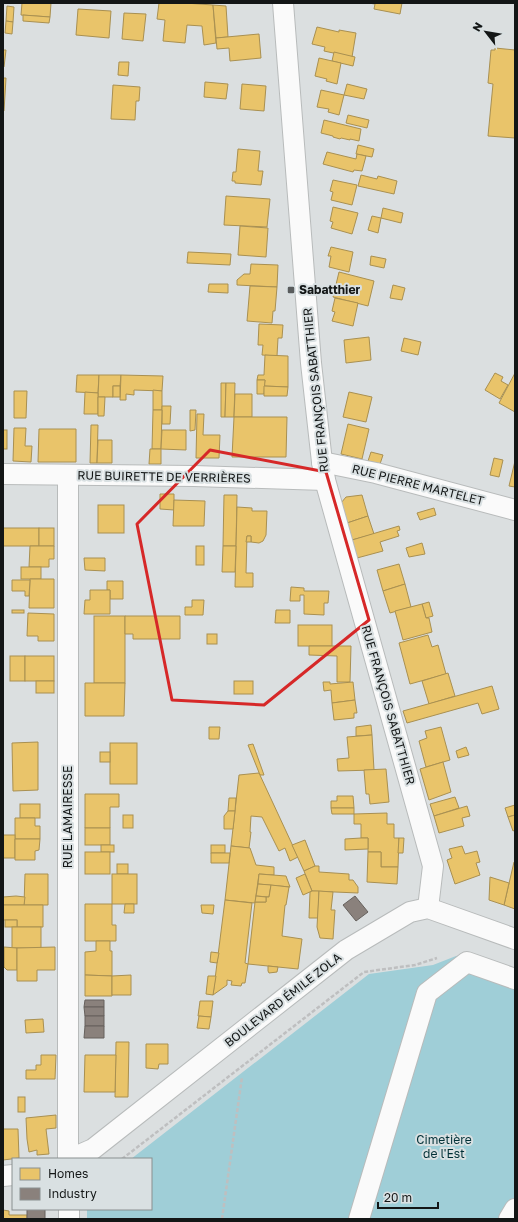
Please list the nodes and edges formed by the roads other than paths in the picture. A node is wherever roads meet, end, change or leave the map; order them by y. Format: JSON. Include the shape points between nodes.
{"nodes":[{"id":1,"x":283,"y":3,"type":"edge"},
{"id":2,"x":323,"y":471,"type":"junction"},
{"id":3,"x":3,"y":474,"type":"edge"},
{"id":4,"x":68,"y":475,"type":"junction"},
{"id":5,"x":515,"y":510,"type":"edge"},
{"id":6,"x":428,"y":908,"type":"junction"},
{"id":7,"x":515,"y":939,"type":"edge"},
{"id":8,"x":515,"y":979,"type":"edge"},
{"id":9,"x":69,"y":1158,"type":"edge"},
{"id":10,"x":71,"y":1158,"type":"edge"},
{"id":11,"x":515,"y":1209,"type":"edge"},
{"id":12,"x":359,"y":1219,"type":"edge"},
{"id":13,"x":509,"y":1219,"type":"edge"}],
"edges":[{"from":1,"to":2,"type":"street","name":"RUE FRANÇOIS SABATTHIER","via":[[311,363]]},
{"from":2,"to":4,"type":"street","name":"RUE BUIRETTE DE VERRIÈRES","via":[[194,476]]},
{"from":2,"to":5,"type":"street","name":"RUE PIERRE MARTELET","via":[[376,474]]},
{"from":2,"to":6,"type":"street","name":"RUE FRANÇOIS SABATTHIER","via":[[433,866]]},
{"from":3,"to":4,"type":"street","name":"RUE BUIRETTE DE VERRIÈRES"},
{"from":4,"to":9,"type":"street","name":"RUE LAMAIRESSE"},
{"from":6,"to":7,"type":"street"},
{"from":6,"to":10,"type":"street","name":"BOULEVARD ÉMILE ZOLA","via":[[410,912],[346,950],[93,1149]]},
{"from":8,"to":12,"type":"street","via":[[467,962],[427,993]]},
{"from":11,"to":13,"type":"street"}]}
